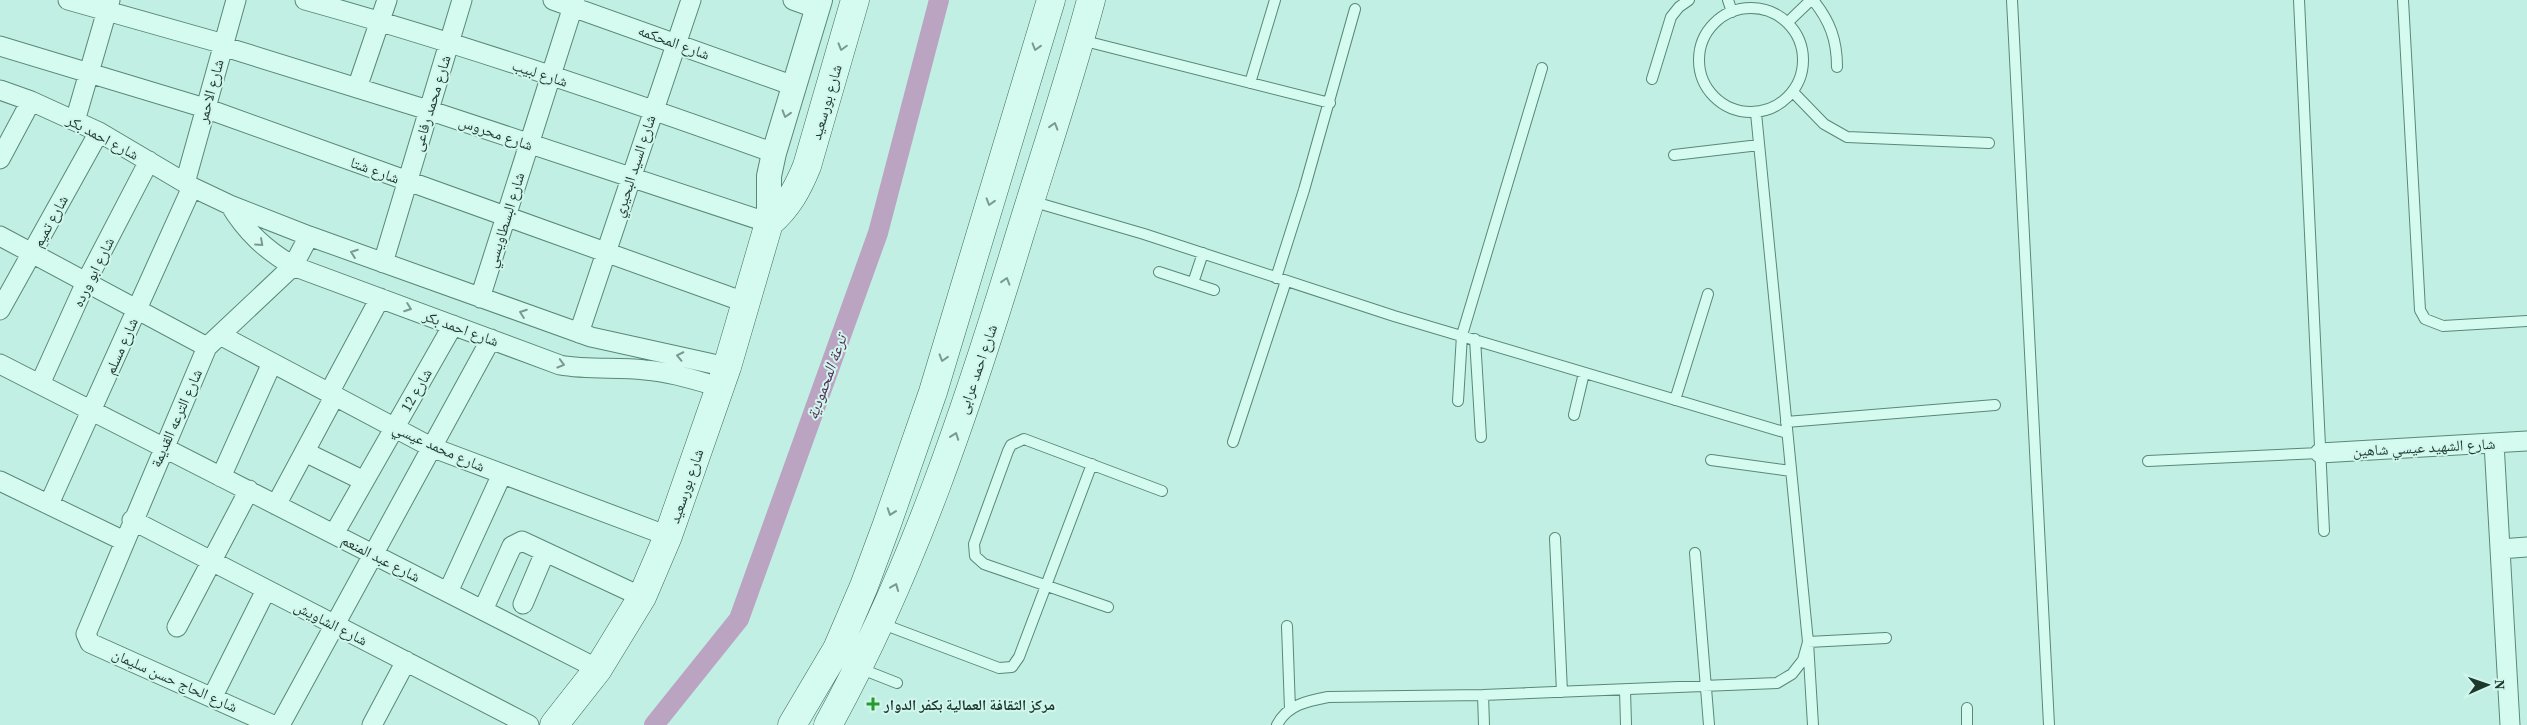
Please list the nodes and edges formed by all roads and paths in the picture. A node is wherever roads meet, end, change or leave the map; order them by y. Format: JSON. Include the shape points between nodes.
{"nodes":[{"id":1,"x":68,"y":0,"type":"edge"},
{"id":2,"x":236,"y":0,"type":"edge"},
{"id":3,"x":387,"y":0,"type":"edge"},
{"id":4,"x":462,"y":0,"type":"edge"},
{"id":5,"x":553,"y":0,"type":"edge"},
{"id":6,"x":691,"y":0,"type":"edge"},
{"id":7,"x":792,"y":0,"type":"edge"},
{"id":8,"x":855,"y":0,"type":"edge"},
{"id":9,"x":1050,"y":0,"type":"edge"},
{"id":10,"x":1091,"y":0,"type":"edge"},
{"id":11,"x":1275,"y":0,"type":"edge"},
{"id":12,"x":1689,"y":0,"type":"edge"},
{"id":13,"x":1728,"y":0,"type":"edge"},
{"id":14,"x":1812,"y":0,"type":"edge"},
{"id":15,"x":2012,"y":0,"type":"edge"},
{"id":16,"x":2299,"y":0,"type":"edge"},
{"id":17,"x":2402,"y":0,"type":"edge"},
{"id":18,"x":309,"y":1,"type":"edge"},
{"id":19,"x":574,"y":3,"type":"edge"},
{"id":20,"x":819,"y":4,"type":"edge"},
{"id":21,"x":109,"y":6,"type":"edge"},
{"id":22,"x":1355,"y":9,"type":"dead end"},
{"id":23,"x":1732,"y":12,"type":"junction"},
{"id":24,"x":1788,"y":22,"type":"junction"},
{"id":25,"x":380,"y":23,"type":"junction"},
{"id":26,"x":1080,"y":40,"type":"junction"},
{"id":27,"x":450,"y":43,"type":"junction"},
{"id":28,"x":677,"y":43,"type":"junction"},
{"id":29,"x":223,"y":45,"type":"junction"},
{"id":30,"x":0,"y":46,"type":"edge"},
{"id":31,"x":1837,"y":67,"type":"dead end"},
{"id":32,"x":1542,"y":68,"type":"dead end"},
{"id":33,"x":88,"y":73,"type":"junction"},
{"id":34,"x":551,"y":76,"type":"junction"},
{"id":35,"x":1652,"y":79,"type":"dead end"},
{"id":36,"x":1250,"y":83,"type":"junction"},
{"id":37,"x":794,"y":86,"type":"junction"},
{"id":38,"x":357,"y":88,"type":"junction"},
{"id":39,"x":0,"y":90,"type":"edge"},
{"id":40,"x":1793,"y":92,"type":"junction"},
{"id":41,"x":31,"y":101,"type":"junction"},
{"id":42,"x":1330,"y":103,"type":"junction"},
{"id":43,"x":205,"y":108,"type":"junction"},
{"id":44,"x":428,"y":110,"type":"junction"},
{"id":45,"x":653,"y":110,"type":"junction"},
{"id":46,"x":1756,"y":113,"type":"junction"},
{"id":47,"x":75,"y":121,"type":"junction"},
{"id":48,"x":99,"y":132,"type":"junction"},
{"id":49,"x":1989,"y":143,"type":"dead end"},
{"id":50,"x":529,"y":144,"type":"junction"},
{"id":51,"x":1759,"y":145,"type":"junction"},
{"id":52,"x":774,"y":153,"type":"junction"},
{"id":53,"x":1674,"y":154,"type":"dead end"},
{"id":54,"x":0,"y":159,"type":"edge"},
{"id":55,"x":149,"y":161,"type":"junction"},
{"id":56,"x":630,"y":178,"type":"junction"},
{"id":57,"x":407,"y":181,"type":"junction"},
{"id":58,"x":189,"y":185,"type":"junction"},
{"id":59,"x":1031,"y":201,"type":"junction"},
{"id":60,"x":230,"y":205,"type":"junction"},
{"id":61,"x":506,"y":217,"type":"junction"},
{"id":62,"x":769,"y":223,"type":"junction"},
{"id":63,"x":0,"y":236,"type":"edge"},
{"id":64,"x":309,"y":236,"type":"junction"},
{"id":65,"x":32,"y":253,"type":"junction"},
{"id":66,"x":605,"y":253,"type":"junction"},
{"id":67,"x":1203,"y":253,"type":"junction"},
{"id":68,"x":382,"y":263,"type":"junction"},
{"id":69,"x":293,"y":266,"type":"junction"},
{"id":70,"x":1159,"y":272,"type":"dead end"},
{"id":71,"x":1281,"y":279,"type":"junction"},
{"id":72,"x":86,"y":282,"type":"junction"},
{"id":73,"x":1193,"y":284,"type":"junction"},
{"id":74,"x":1214,"y":290,"type":"dead end"},
{"id":75,"x":1708,"y":294,"type":"dead end"},
{"id":76,"x":380,"y":298,"type":"junction"},
{"id":77,"x":480,"y":298,"type":"junction"},
{"id":78,"x":747,"y":303,"type":"junction"},
{"id":79,"x":137,"y":309,"type":"junction"},
{"id":80,"x":0,"y":310,"type":"edge"},
{"id":81,"x":2527,"y":321,"type":"edge"},
{"id":82,"x":453,"y":325,"type":"junction"},
{"id":83,"x":585,"y":335,"type":"junction"},
{"id":84,"x":1462,"y":335,"type":"junction"},
{"id":85,"x":492,"y":339,"type":"junction"},
{"id":86,"x":1475,"y":339,"type":"junction"},
{"id":87,"x":214,"y":341,"type":"junction"},
{"id":88,"x":616,"y":343,"type":"junction"},
{"id":89,"x":272,"y":363,"type":"junction"},
{"id":90,"x":0,"y":364,"type":"edge"},
{"id":91,"x":588,"y":368,"type":"junction"},
{"id":92,"x":613,"y":368,"type":"junction"},
{"id":93,"x":1584,"y":372,"type":"junction"},
{"id":94,"x":724,"y":377,"type":"junction"},
{"id":95,"x":40,"y":384,"type":"junction"},
{"id":96,"x":332,"y":395,"type":"junction"},
{"id":97,"x":1675,"y":400,"type":"junction"},
{"id":98,"x":1458,"y":401,"type":"dead end"},
{"id":99,"x":1995,"y":405,"type":"dead end"},
{"id":100,"x":91,"y":410,"type":"junction"},
{"id":101,"x":1574,"y":416,"type":"dead end"},
{"id":102,"x":1786,"y":422,"type":"junction"},
{"id":103,"x":394,"y":428,"type":"junction"},
{"id":104,"x":1787,"y":433,"type":"junction"},
{"id":105,"x":1481,"y":438,"type":"dead end"},
{"id":106,"x":2527,"y":441,"type":"edge"},
{"id":107,"x":1233,"y":442,"type":"dead end"},
{"id":108,"x":2494,"y":443,"type":"junction"},
{"id":109,"x":163,"y":447,"type":"junction"},
{"id":110,"x":431,"y":447,"type":"junction"},
{"id":111,"x":305,"y":452,"type":"junction"},
{"id":112,"x":2320,"y":453,"type":"junction"},
{"id":113,"x":1711,"y":460,"type":"dead end"},
{"id":114,"x":2148,"y":461,"type":"dead end"},
{"id":115,"x":1092,"y":464,"type":"junction"},
{"id":116,"x":1791,"y":471,"type":"junction"},
{"id":117,"x":502,"y":474,"type":"junction"},
{"id":118,"x":221,"y":476,"type":"junction"},
{"id":119,"x":0,"y":480,"type":"edge"},
{"id":120,"x":364,"y":481,"type":"junction"},
{"id":121,"x":248,"y":490,"type":"junction"},
{"id":122,"x":1162,"y":491,"type":"dead end"},
{"id":123,"x":49,"y":504,"type":"junction"},
{"id":124,"x":276,"y":505,"type":"junction"},
{"id":125,"x":132,"y":520,"type":"junction"},
{"id":126,"x":2324,"y":531,"type":"dead end"},
{"id":127,"x":334,"y":534,"type":"junction"},
{"id":128,"x":668,"y":536,"type":"junction"},
{"id":129,"x":1554,"y":538,"type":"dead end"},
{"id":130,"x":124,"y":541,"type":"junction"},
{"id":131,"x":2527,"y":547,"type":"edge"},
{"id":132,"x":2500,"y":549,"type":"junction"},
{"id":133,"x":546,"y":552,"type":"junction"},
{"id":134,"x":1695,"y":553,"type":"dead end"},
{"id":135,"x":372,"y":554,"type":"junction"},
{"id":136,"x":212,"y":561,"type":"junction"},
{"id":137,"x":1046,"y":585,"type":"junction"},
{"id":138,"x":266,"y":590,"type":"junction"},
{"id":139,"x":448,"y":592,"type":"junction"},
{"id":140,"x":642,"y":597,"type":"junction"},
{"id":141,"x":523,"y":604,"type":"dead end"},
{"id":142,"x":1108,"y":607,"type":"dead end"},
{"id":143,"x":483,"y":610,"type":"junction"},
{"id":144,"x":880,"y":623,"type":"junction"},
{"id":145,"x":334,"y":624,"type":"junction"},
{"id":146,"x":1287,"y":626,"type":"dead end"},
{"id":147,"x":177,"y":627,"type":"dead end"},
{"id":148,"x":86,"y":629,"type":"joint"},
{"id":149,"x":1886,"y":638,"type":"dead end"},
{"id":150,"x":1808,"y":642,"type":"junction"},
{"id":151,"x":406,"y":662,"type":"junction"},
{"id":152,"x":859,"y":668,"type":"junction"},
{"id":153,"x":598,"y":669,"type":"junction"},
{"id":154,"x":898,"y":683,"type":"dead end"},
{"id":155,"x":1708,"y":687,"type":"junction"},
{"id":156,"x":1625,"y":690,"type":"junction"},
{"id":157,"x":1562,"y":692,"type":"junction"},
{"id":158,"x":1483,"y":695,"type":"junction"},
{"id":159,"x":213,"y":696,"type":"junction"},
{"id":160,"x":1967,"y":708,"type":"dead end"},
{"id":161,"x":1290,"y":709,"type":"junction"},
{"id":162,"x":273,"y":725,"type":"edge"},
{"id":163,"x":280,"y":725,"type":"edge"},
{"id":164,"x":372,"y":725,"type":"edge"},
{"id":165,"x":529,"y":725,"type":"edge"},
{"id":166,"x":554,"y":725,"type":"edge"},
{"id":167,"x":792,"y":725,"type":"edge"},
{"id":168,"x":828,"y":725,"type":"edge"},
{"id":169,"x":1277,"y":725,"type":"edge"},
{"id":170,"x":1484,"y":725,"type":"edge"},
{"id":171,"x":1626,"y":725,"type":"edge"},
{"id":172,"x":1709,"y":725,"type":"edge"},
{"id":173,"x":1813,"y":725,"type":"edge"},
{"id":174,"x":1967,"y":725,"type":"edge"},
{"id":175,"x":2049,"y":725,"type":"edge"},
{"id":176,"x":2510,"y":725,"type":"edge"}],
"edges":[{"from":1,"to":21,"type":"street","name":"شارع محروس"},
{"from":2,"to":29,"type":"street","name":"شارع الاحمر"},
{"from":3,"to":25,"type":"street"},
{"from":4,"to":27,"type":"street","name":"شارع محمد رفاعى"},
{"from":5,"to":19,"type":"street","name":"شارع المحكمه"},
{"from":6,"to":28,"type":"street","name":"شارع السيد البحيري"},
{"from":7,"to":20,"type":"street"},
{"from":8,"to":62,"type":"main road","name":"شارع بورسعيد","one_way":true,"via":[[807,166],[796,191]]},
{"from":9,"to":167,"type":"main road","one_way":true,"via":[[933,392],[887,524],[836,649]]},
{"from":10,"to":26,"type":"main road","name":"شارع احمد عرابى"},
{"from":11,"to":36,"type":"lane"},
{"from":12,"to":35,"type":"lane","via":[[1671,17]]},
{"from":13,"to":23,"type":"lane"},
{"from":14,"to":24,"type":"lane"},
{"from":14,"to":31,"type":"lane","via":[[1832,30]]},
{"from":15,"to":175,"type":"lane"},
{"from":16,"to":112,"type":"lane"},
{"from":17,"to":81,"type":"lane","via":[[2420,310],[2425,319],[2443,326]]},
{"from":18,"to":25,"type":"street","name":"شارع لبيب"},
{"from":19,"to":28,"type":"street","name":"شارع المحكمه"},
{"from":19,"to":34,"type":"street","name":"شارع البسطاويسي"},
{"from":20,"to":37,"type":"street","name":"شارع بورسعيد"},
{"from":21,"to":29,"type":"street","name":"شارع محروس"},
{"from":21,"to":33,"type":"street"},
{"from":22,"to":42,"type":"lane"},
{"from":23,"to":24,"type":"lane","via":[[1744,7],[1768,10]]},
{"from":23,"to":46,"type":"lane","via":[[1722,15],[1706,32],[1698,54],[1701,77],[1713,97],[1733,110]]},
{"from":24,"to":40,"type":"lane","via":[[1798,38],[1803,56],[1801,75]]},
{"from":25,"to":27,"type":"street","name":"شارع لبيب"},
{"from":25,"to":38,"type":"street"},
{"from":26,"to":36,"type":"lane"},
{"from":59,"to":26,"type":"main road","name":"شارع احمد عرابى","one_way":true},
{"from":27,"to":34,"type":"street","name":"شارع لبيب"},
{"from":27,"to":44,"type":"street","name":"شارع محمد رفاعى"},
{"from":28,"to":37,"type":"street","name":"شارع المحكمه"},
{"from":28,"to":45,"type":"street","name":"شارع السيد البحيري"},
{"from":29,"to":38,"type":"street","name":"شارع محروس"},
{"from":29,"to":43,"type":"street","name":"شارع الاحمر"},
{"from":30,"to":33,"type":"street","name":"شارع شتا"},
{"from":32,"to":84,"type":"lane"},
{"from":33,"to":43,"type":"street","name":"شارع شتا"},
{"from":33,"to":47,"type":"street"},
{"from":34,"to":45,"type":"street","name":"شارع لبيب"},
{"from":34,"to":50,"type":"street","name":"شارع البسطاويسي"},
{"from":36,"to":42,"type":"lane"},
{"from":37,"to":52,"type":"street","name":"شارع بورسعيد","one_way":true},
{"from":38,"to":44,"type":"street","name":"شارع محروس"},
{"from":39,"to":41,"type":"street","name":"شارع احمد بكر"},
{"from":40,"to":46,"type":"lane","via":[[1777,106]]},
{"from":40,"to":49,"type":"lane","via":[[1824,124],[1847,137]]},
{"from":41,"to":47,"type":"street","name":"شارع احمد بكر"},
{"from":41,"to":54,"type":"street"},
{"from":42,"to":71,"type":"lane"},
{"from":43,"to":57,"type":"street","name":"شارع شتا"},
{"from":43,"to":58,"type":"street","name":"شارع الاحمر"},
{"from":44,"to":50,"type":"street","name":"شارع محروس"},
{"from":44,"to":57,"type":"street","name":"شارع محمد رفاعى"},
{"from":45,"to":52,"type":"street","name":"شارع لبيب"},
{"from":45,"to":56,"type":"street","name":"شارع السيد البحيري"},
{"from":46,"to":51,"type":"lane"},
{"from":47,"to":48,"type":"street","name":"شارع احمد بكر"},
{"from":48,"to":55,"type":"street","name":"شارع احمد بكر"},
{"from":48,"to":65,"type":"street","name":"شارع تميم"},
{"from":50,"to":56,"type":"street","name":"شارع محروس"},
{"from":50,"to":61,"type":"street","name":"شارع البسطاويسي"},
{"from":51,"to":53,"type":"lane"},
{"from":51,"to":102,"type":"lane"},
{"from":52,"to":62,"type":"street","name":"شارع بورسعيد","via":[[769,176]]},
{"from":55,"to":58,"type":"street","name":"شارع احمد بكر"},
{"from":55,"to":72,"type":"street","name":"شارع ابو ورده"},
{"from":56,"to":62,"type":"street","name":"شارع محروس"},
{"from":56,"to":66,"type":"street","name":"شارع السيد البحيري"},
{"from":57,"to":61,"type":"street","name":"شارع شتا"},
{"from":57,"to":68,"type":"street","name":"شارع محمد رفاعى"},
{"from":58,"to":60,"type":"street","name":"شارع احمد بكر"},
{"from":58,"to":79,"type":"street","name":"شارع مسلم"},
{"from":59,"to":67,"type":"lane"},
{"from":144,"to":59,"type":"main road","name":"شارع احمد عرابى","one_way":true,"via":[[958,427]]},
{"from":60,"to":64,"type":"street","name":"شارع احمد بكر"},
{"from":60,"to":69,"type":"street","name":"شارع احمد بكر","one_way":true,"via":[[263,246]]},
{"from":61,"to":66,"type":"street","name":"شارع شتا"},
{"from":61,"to":77,"type":"street","name":"شارع البسطاويسي"},
{"from":62,"to":78,"type":"main road","name":"شارع بورسعيد"},
{"from":63,"to":65,"type":"street","name":"شارع محمد عيسي"},
{"from":68,"to":64,"type":"street","name":"شارع احمد بكر","one_way":true},
{"from":64,"to":69,"type":"street","name":"شارع الترعه القديمة"},
{"from":65,"to":72,"type":"street","name":"شارع محمد عيسي"},
{"from":65,"to":80,"type":"street","name":"شارع تميم"},
{"from":66,"to":78,"type":"street","name":"شارع شتا"},
{"from":66,"to":83,"type":"street","name":"شارع السيد البحيري"},
{"from":67,"to":71,"type":"lane"},
{"from":67,"to":73,"type":"lane"},
{"from":68,"to":77,"type":"street","name":"شارع احمد بكر"},
{"from":69,"to":76,"type":"street","name":"شارع احمد بكر"},
{"from":69,"to":87,"type":"street","name":"شارع الترعه القديمة"},
{"from":70,"to":73,"type":"lane"},
{"from":71,"to":84,"type":"lane"},
{"from":71,"to":107,"type":"lane"},
{"from":72,"to":79,"type":"street","name":"شارع محمد عيسي"},
{"from":72,"to":95,"type":"street","name":"شارع ابو ورده"},
{"from":73,"to":74,"type":"lane"},
{"from":75,"to":97,"type":"lane"},
{"from":76,"to":82,"type":"street","name":"شارع احمد بكر","one_way":true},
{"from":76,"to":96,"type":"street"},
{"from":83,"to":77,"type":"street","name":"شارع احمد بكر","one_way":true},
{"from":78,"to":94,"type":"main road","name":"شارع بورسعيد"},
{"from":79,"to":87,"type":"street","name":"شارع محمد عيسي"},
{"from":79,"to":100,"type":"street","name":"شارع مسلم"},
{"from":82,"to":85,"type":"street","name":"شارع احمد بكر"},
{"from":82,"to":103,"type":"street","name":"شارع 12"},
{"from":83,"to":88,"type":"street","name":"شارع احمد بكر"},
{"from":83,"to":91,"type":"street","name":"شارع السيد البحيري"},
{"from":84,"to":86,"type":"lane"},
{"from":84,"to":98,"type":"lane"},
{"from":85,"to":91,"type":"street","name":"شارع احمد بكر","one_way":true,"via":[[560,365]]},
{"from":85,"to":110,"type":"street"},
{"from":86,"to":93,"type":"lane"},
{"from":86,"to":105,"type":"lane"},
{"from":87,"to":89,"type":"street","name":"شارع محمد عيسي"},
{"from":87,"to":109,"type":"street","name":"شارع الترعه القديمة"},
{"from":88,"to":92,"type":"street"},
{"from":94,"to":88,"type":"street","name":"شارع احمد بكر","one_way":true},
{"from":89,"to":96,"type":"street","name":"شارع محمد عيسي"},
{"from":89,"to":118,"type":"street"},
{"from":90,"to":95,"type":"street","name":"شارع عبد المنعم"},
{"from":91,"to":92,"type":"street","name":"شارع احمد بكر"},
{"from":92,"to":94,"type":"street","name":"شارع احمد بكر"},
{"from":93,"to":97,"type":"lane"},
{"from":93,"to":101,"type":"lane"},
{"from":94,"to":128,"type":"main road","name":"شارع بورسعيد"},
{"from":95,"to":100,"type":"street","name":"شارع عبد المنعم"},
{"from":96,"to":103,"type":"street","name":"شارع محمد عيسي"},
{"from":96,"to":111,"type":"street"},
{"from":97,"to":104,"type":"lane"},
{"from":99,"to":102,"type":"lane"},
{"from":100,"to":109,"type":"street","name":"شارع عبد المنعم"},
{"from":100,"to":123,"type":"street","name":"شارع مسلم"},
{"from":102,"to":104,"type":"lane"},
{"from":103,"to":110,"type":"street","name":"شارع محمد عيسي"},
{"from":103,"to":120,"type":"street","name":"شارع 12"},
{"from":104,"to":116,"type":"lane"},
{"from":106,"to":108,"type":"street","name":"شارع الشهيد عيسي شاهين"},
{"from":108,"to":112,"type":"street","name":"شارع الشهيد عيسي شاهين"},
{"from":108,"to":132,"type":"street"},
{"from":109,"to":118,"type":"street","name":"شارع عبد المنعم"},
{"from":109,"to":125,"type":"street","name":"شارع الترعه القديمة"},
{"from":110,"to":117,"type":"street","name":"شارع محمد عيسي"},
{"from":110,"to":135,"type":"street"},
{"from":111,"to":120,"type":"street"},
{"from":111,"to":124,"type":"street"},
{"from":112,"to":114,"type":"lane"},
{"from":112,"to":126,"type":"lane"},
{"from":113,"to":116,"type":"lane"},
{"from":115,"to":122,"type":"lane"},
{"from":115,"to":137,"type":"lane"},
{"from":115,"to":137,"type":"lane","via":[[1024,439],[1011,444],[1008,451],[974,544],[975,556],[984,564]]},
{"from":116,"to":150,"type":"lane"},
{"from":117,"to":128,"type":"street","name":"شارع محمد عيسي"},
{"from":117,"to":139,"type":"street"},
{"from":118,"to":121,"type":"street","name":"شارع عبد المنعم"},
{"from":119,"to":123,"type":"street"},
{"from":120,"to":127,"type":"street","name":"شارع 12"},
{"from":121,"to":124,"type":"street","name":"شارع عبد المنعم"},
{"from":121,"to":136,"type":"street"},
{"from":123,"to":130,"type":"street"},
{"from":124,"to":127,"type":"street","name":"شارع عبد المنعم"},
{"from":125,"to":130,"type":"street","name":"شارع الترعه القديمة"},
{"from":125,"to":136,"type":"street","name":"شارع الشاويش"},
{"from":127,"to":135,"type":"street","name":"شارع عبد المنعم"},
{"from":128,"to":140,"type":"main road","name":"شارع بورسعيد"},
{"from":129,"to":157,"type":"lane"},
{"from":130,"to":148,"type":"street","name":"شارع الترعه القديمة"},
{"from":131,"to":132,"type":"street"},
{"from":132,"to":176,"type":"street"},
{"from":133,"to":140,"type":"street"},
{"from":133,"to":141,"type":"street"},
{"from":133,"to":143,"type":"street","via":[[522,541],[512,546]]},
{"from":134,"to":155,"type":"lane"},
{"from":135,"to":139,"type":"street","name":"شارع عبد المنعم"},
{"from":135,"to":145,"type":"street"},
{"from":136,"to":138,"type":"street","name":"شارع الشاويش"},
{"from":136,"to":147,"type":"street"},
{"from":137,"to":142,"type":"lane"},
{"from":137,"to":144,"type":"lane","via":[[1019,657],[1006,668]]},
{"from":138,"to":145,"type":"street","name":"شارع الشاويش"},
{"from":138,"to":159,"type":"street"},
{"from":139,"to":143,"type":"street","name":"شارع عبد المنعم"},
{"from":140,"to":153,"type":"main road","name":"شارع بورسعيد"},
{"from":143,"to":153,"type":"street","name":"شارع عبد المنعم"},
{"from":144,"to":152,"type":"main road","name":"شارع احمد عرابى"},
{"from":145,"to":151,"type":"street","name":"شارع الشاويش"},
{"from":145,"to":163,"type":"street"},
{"from":146,"to":161,"type":"lane"},
{"from":148,"to":159,"type":"street","name":"شارع الحاج حسن سليمان","via":[[90,643]]},
{"from":149,"to":150,"type":"lane"},
{"from":150,"to":155,"type":"lane","via":[[1798,667],[1777,683]]},
{"from":150,"to":173,"type":"lane"},
{"from":151,"to":164,"type":"street"},
{"from":151,"to":165,"type":"street","name":"شارع الشاويش"},
{"from":152,"to":154,"type":"lane"},
{"from":152,"to":168,"type":"main road","name":"شارع احمد عرابى"},
{"from":153,"to":166,"type":"main road","name":"شارع بورسعيد"},
{"from":155,"to":156,"type":"lane"},
{"from":155,"to":172,"type":"lane"},
{"from":156,"to":157,"type":"lane"},
{"from":156,"to":171,"type":"lane"},
{"from":157,"to":158,"type":"lane"},
{"from":158,"to":161,"type":"lane","via":[[1328,697]]},
{"from":158,"to":170,"type":"lane"},
{"from":159,"to":162,"type":"street","name":"شارع الحاج حسن سليمان"},
{"from":160,"to":174,"type":"lane"},
{"from":161,"to":169,"type":"lane"}]}
